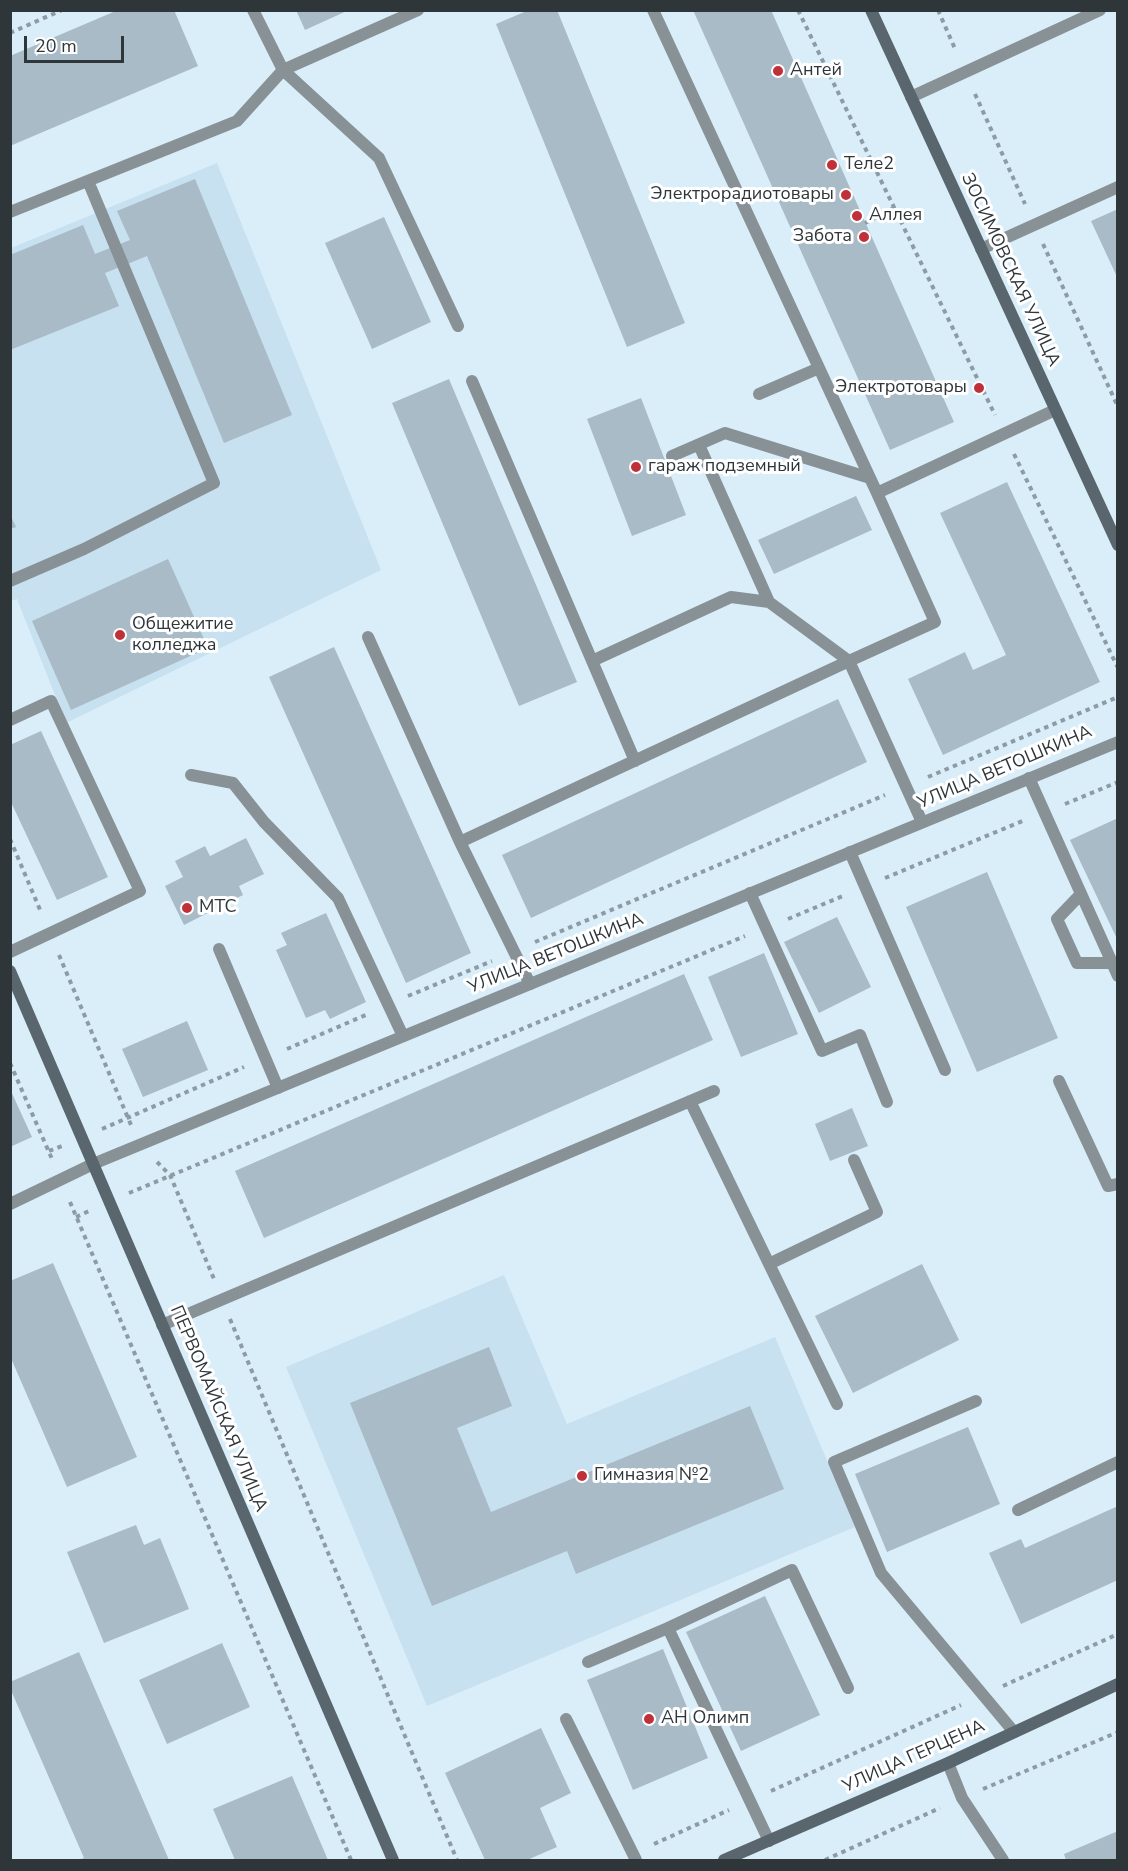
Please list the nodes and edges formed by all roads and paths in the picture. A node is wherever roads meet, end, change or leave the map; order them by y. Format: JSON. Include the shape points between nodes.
{"nodes":[{"id":1,"x":62,"y":10,"type":"edge"},
{"id":2,"x":253,"y":10,"type":"edge"},
{"id":3,"x":418,"y":10,"type":"edge"},
{"id":4,"x":653,"y":10,"type":"edge"},
{"id":5,"x":798,"y":10,"type":"edge"},
{"id":6,"x":871,"y":10,"type":"edge"},
{"id":7,"x":1100,"y":10,"type":"edge"},
{"id":8,"x":10,"y":33,"type":"edge"},
{"id":9,"x":283,"y":70,"type":"junction"},
{"id":10,"x":911,"y":98,"type":"junction"},
{"id":11,"x":88,"y":181,"type":"junction"},
{"id":12,"x":1118,"y":187,"type":"edge"},
{"id":13,"x":894,"y":208,"type":"junction"},
{"id":14,"x":10,"y":212,"type":"edge"},
{"id":15,"x":865,"y":223,"type":"dead end"},
{"id":16,"x":981,"y":249,"type":"junction"},
{"id":17,"x":458,"y":326,"type":"dead end"},
{"id":18,"x":819,"y":368,"type":"junction"},
{"id":19,"x":472,"y":381,"type":"dead end"},
{"id":20,"x":759,"y":394,"type":"dead end"},
{"id":21,"x":1055,"y":410,"type":"junction"},
{"id":22,"x":1004,"y":434,"type":"junction"},
{"id":23,"x":699,"y":445,"type":"junction"},
{"id":24,"x":672,"y":456,"type":"dead end"},
{"id":25,"x":870,"y":478,"type":"junction"},
{"id":26,"x":877,"y":493,"type":"junction"},
{"id":27,"x":1118,"y":545,"type":"edge"},
{"id":28,"x":10,"y":581,"type":"edge"},
{"id":29,"x":769,"y":602,"type":"junction"},
{"id":30,"x":368,"y":637,"type":"dead end"},
{"id":31,"x":592,"y":661,"type":"junction"},
{"id":32,"x":849,"y":661,"type":"junction"},
{"id":33,"x":1118,"y":668,"type":"edge"},
{"id":34,"x":1118,"y":697,"type":"edge"},
{"id":35,"x":10,"y":720,"type":"edge"},
{"id":36,"x":1118,"y":742,"type":"edge"},
{"id":37,"x":635,"y":760,"type":"junction"},
{"id":38,"x":192,"y":775,"type":"dead end"},
{"id":39,"x":1029,"y":778,"type":"junction"},
{"id":40,"x":1118,"y":782,"type":"edge"},
{"id":41,"x":906,"y":786,"type":"junction"},
{"id":42,"x":1045,"y":812,"type":"junction"},
{"id":43,"x":922,"y":822,"type":"junction"},
{"id":44,"x":10,"y":839,"type":"edge"},
{"id":45,"x":460,"y":842,"type":"junction"},
{"id":46,"x":850,"y":852,"type":"junction"},
{"id":47,"x":866,"y":886,"type":"junction"},
{"id":48,"x":750,"y":893,"type":"junction"},
{"id":49,"x":1081,"y":894,"type":"junction"},
{"id":50,"x":766,"y":928,"type":"junction"},
{"id":51,"x":50,"y":933,"type":"junction"},
{"id":52,"x":219,"y":950,"type":"dead end"},
{"id":53,"x":514,"y":951,"type":"junction"},
{"id":54,"x":10,"y":952,"type":"edge"},
{"id":55,"x":1112,"y":963,"type":"junction"},
{"id":56,"x":10,"y":971,"type":"edge"},
{"id":57,"x":1118,"y":976,"type":"edge"},
{"id":58,"x":530,"y":984,"type":"junction"},
{"id":59,"x":388,"y":1005,"type":"junction"},
{"id":60,"x":403,"y":1036,"type":"junction"},
{"id":61,"x":265,"y":1058,"type":"junction"},
{"id":62,"x":10,"y":1063,"type":"edge"},
{"id":63,"x":945,"y":1070,"type":"dead end"},
{"id":64,"x":1059,"y":1081,"type":"dead end"},
{"id":65,"x":278,"y":1088,"type":"junction"},
{"id":66,"x":714,"y":1091,"type":"dead end"},
{"id":67,"x":690,"y":1101,"type":"junction"},
{"id":68,"x":887,"y":1102,"type":"dead end"},
{"id":69,"x":128,"y":1118,"type":"junction"},
{"id":70,"x":82,"y":1138,"type":"junction"},
{"id":71,"x":140,"y":1145,"type":"junction"},
{"id":72,"x":49,"y":1151,"type":"junction"},
{"id":73,"x":854,"y":1160,"type":"dead end"},
{"id":74,"x":93,"y":1164,"type":"junction"},
{"id":75,"x":170,"y":1175,"type":"junction"},
{"id":76,"x":61,"y":1180,"type":"junction"},
{"id":77,"x":1118,"y":1184,"type":"edge"},
{"id":78,"x":10,"y":1204,"type":"edge"},
{"id":79,"x":769,"y":1264,"type":"junction"},
{"id":80,"x":222,"y":1299,"type":"junction"},
{"id":81,"x":162,"y":1325,"type":"junction"},
{"id":82,"x":976,"y":1401,"type":"dead end"},
{"id":83,"x":837,"y":1404,"type":"dead end"},
{"id":84,"x":1118,"y":1462,"type":"edge"},
{"id":85,"x":1017,"y":1510,"type":"dead end"},
{"id":86,"x":668,"y":1628,"type":"junction"},
{"id":87,"x":1118,"y":1634,"type":"edge"},
{"id":88,"x":588,"y":1662,"type":"dead end"},
{"id":89,"x":1118,"y":1684,"type":"edge"},
{"id":90,"x":848,"y":1688,"type":"dead end"},
{"id":91,"x":983,"y":1695,"type":"junction"},
{"id":92,"x":566,"y":1719,"type":"dead end"},
{"id":93,"x":1014,"y":1732,"type":"junction"},
{"id":94,"x":948,"y":1763,"type":"junction"},
{"id":95,"x":750,"y":1801,"type":"junction"},
{"id":96,"x":769,"y":1841,"type":"junction"},
{"id":97,"x":634,"y":1857,"type":"edge"},
{"id":98,"x":351,"y":1860,"type":"edge"},
{"id":99,"x":393,"y":1860,"type":"edge"},
{"id":100,"x":457,"y":1860,"type":"edge"},
{"id":101,"x":724,"y":1860,"type":"edge"},
{"id":102,"x":1003,"y":1860,"type":"edge"}],
"edges":[{"from":1,"to":8,"type":"path"},
{"from":2,"to":9,"type":"street"},
{"from":3,"to":9,"type":"street"},
{"from":4,"to":18,"type":"street"},
{"from":5,"to":13,"type":"path"},
{"from":6,"to":10,"type":"street","name":"ЗОСИМОВСКАЯ УЛИЦА"},
{"from":7,"to":10,"type":"street"},
{"from":9,"to":11,"type":"street","via":[[237,122]]},
{"from":9,"to":17,"type":"street","via":[[380,158]]},
{"from":10,"to":16,"type":"street","name":"ЗОСИМОВСКАЯ УЛИЦА"},
{"from":11,"to":14,"type":"street"},
{"from":11,"to":28,"type":"street","via":[[214,483],[84,549]]},
{"from":12,"to":16,"type":"street"},
{"from":13,"to":15,"type":"path"},
{"from":13,"to":22,"type":"path"},
{"from":16,"to":21,"type":"street","name":"ЗОСИМОВСКАЯ УЛИЦА"},
{"from":18,"to":20,"type":"street"},
{"from":18,"to":25,"type":"street"},
{"from":19,"to":31,"type":"street"},
{"from":21,"to":22,"type":"street"},
{"from":21,"to":27,"type":"street","name":"ЗОСИМОВСКАЯ УЛИЦА"},
{"from":22,"to":26,"type":"street"},
{"from":22,"to":33,"type":"path"},
{"from":23,"to":24,"type":"street"},
{"from":23,"to":25,"type":"street","via":[[725,433]]},
{"from":23,"to":29,"type":"street"},
{"from":25,"to":26,"type":"street"},
{"from":26,"to":32,"type":"street","via":[[935,622]]},
{"from":29,"to":31,"type":"street","via":[[731,597]]},
{"from":29,"to":32,"type":"street"},
{"from":30,"to":45,"type":"street"},
{"from":31,"to":37,"type":"street"},
{"from":32,"to":37,"type":"street"},
{"from":32,"to":41,"type":"street"},
{"from":34,"to":41,"type":"path"},
{"from":35,"to":51,"type":"street","via":[[51,701],[140,891]]},
{"from":36,"to":39,"type":"street","name":"УЛИЦА ВЕТОШКИНА"},
{"from":37,"to":45,"type":"street"},
{"from":38,"to":59,"type":"street","via":[[233,783],[264,822],[338,898]]},
{"from":39,"to":42,"type":"street"},
{"from":39,"to":43,"type":"street","name":"УЛИЦА ВЕТОШКИНА"},
{"from":40,"to":42,"type":"path"},
{"from":41,"to":43,"type":"street"},
{"from":41,"to":53,"type":"path"},
{"from":42,"to":47,"type":"path"},
{"from":42,"to":49,"type":"street"},
{"from":43,"to":46,"type":"street","name":"УЛИЦА ВЕТОШКИНА"},
{"from":44,"to":51,"type":"path"},
{"from":45,"to":53,"type":"street"},
{"from":46,"to":47,"type":"street"},
{"from":46,"to":48,"type":"street","name":"УЛИЦА ВЕТОШКИНА"},
{"from":47,"to":50,"type":"path"},
{"from":47,"to":63,"type":"street"},
{"from":48,"to":50,"type":"street"},
{"from":48,"to":58,"type":"street","name":"УЛИЦА ВЕТОШКИНА"},
{"from":49,"to":55,"type":"street"},
{"from":49,"to":55,"type":"street","via":[[1057,919],[1077,963]]},
{"from":50,"to":68,"type":"street","via":[[822,1051],[860,1035]]},
{"from":50,"to":75,"type":"path"},
{"from":51,"to":54,"type":"street"},
{"from":51,"to":69,"type":"path"},
{"from":52,"to":61,"type":"street"},
{"from":53,"to":58,"type":"street"},
{"from":53,"to":59,"type":"path"},
{"from":55,"to":57,"type":"street"},
{"from":56,"to":70,"type":"street","name":"ПЕРВОМАЙСКАЯ УЛИЦА"},
{"from":58,"to":60,"type":"street","name":"УЛИЦА ВЕТОШКИНА"},
{"from":59,"to":60,"type":"street"},
{"from":59,"to":61,"type":"path"},
{"from":60,"to":65,"type":"street","name":"УЛИЦА ВЕТОШКИНА"},
{"from":61,"to":65,"type":"street"},
{"from":61,"to":69,"type":"path"},
{"from":62,"to":72,"type":"path"},
{"from":64,"to":77,"type":"street","via":[[1108,1186]]},
{"from":65,"to":71,"type":"street","name":"УЛИЦА ВЕТОШКИНА"},
{"from":66,"to":67,"type":"street"},
{"from":67,"to":79,"type":"street"},
{"from":67,"to":80,"type":"street"},
{"from":69,"to":70,"type":"path"},
{"from":69,"to":71,"type":"path"},
{"from":70,"to":72,"type":"path"},
{"from":70,"to":74,"type":"street","name":"ПЕРВОМАЙСКАЯ УЛИЦА"},
{"from":71,"to":74,"type":"street","name":"УЛИЦА ВЕТОШКИНА"},
{"from":71,"to":75,"type":"path"},
{"from":72,"to":76,"type":"path"},
{"from":73,"to":79,"type":"street","via":[[877,1212]]},
{"from":74,"to":76,"type":"street","name":"УЛИЦА ВЕТОШКИНА"},
{"from":74,"to":81,"type":"street","name":"ПЕРВОМАЙСКАЯ УЛИЦА"},
{"from":75,"to":80,"type":"path"},
{"from":76,"to":78,"type":"street","name":"УЛИЦА ВЕТОШКИНА"},
{"from":76,"to":98,"type":"path"},
{"from":79,"to":83,"type":"street"},
{"from":80,"to":81,"type":"street"},
{"from":80,"to":100,"type":"path"},
{"from":81,"to":99,"type":"street","name":"ПЕРВОМАЙСКАЯ УЛИЦА"},
{"from":82,"to":91,"type":"street","via":[[834,1462],[881,1573]]},
{"from":84,"to":85,"type":"street"},
{"from":86,"to":88,"type":"street"},
{"from":86,"to":90,"type":"street","via":[[792,1570]]},
{"from":86,"to":95,"type":"street"},
{"from":87,"to":91,"type":"path"},
{"from":89,"to":93,"type":"street","name":"УЛИЦА ГЕРЦЕНА"},
{"from":91,"to":93,"type":"street"},
{"from":91,"to":95,"type":"path"},
{"from":92,"to":97,"type":"street"},
{"from":93,"to":94,"type":"street","name":"УЛИЦА ГЕРЦЕНА"},
{"from":94,"to":96,"type":"street","name":"УЛИЦА ГЕРЦЕНА"},
{"from":94,"to":102,"type":"street","via":[[962,1798]]},
{"from":95,"to":96,"type":"street"},
{"from":95,"to":97,"type":"path"},
{"from":96,"to":101,"type":"street","name":"УЛИЦА ГЕРЦЕНА"}]}
